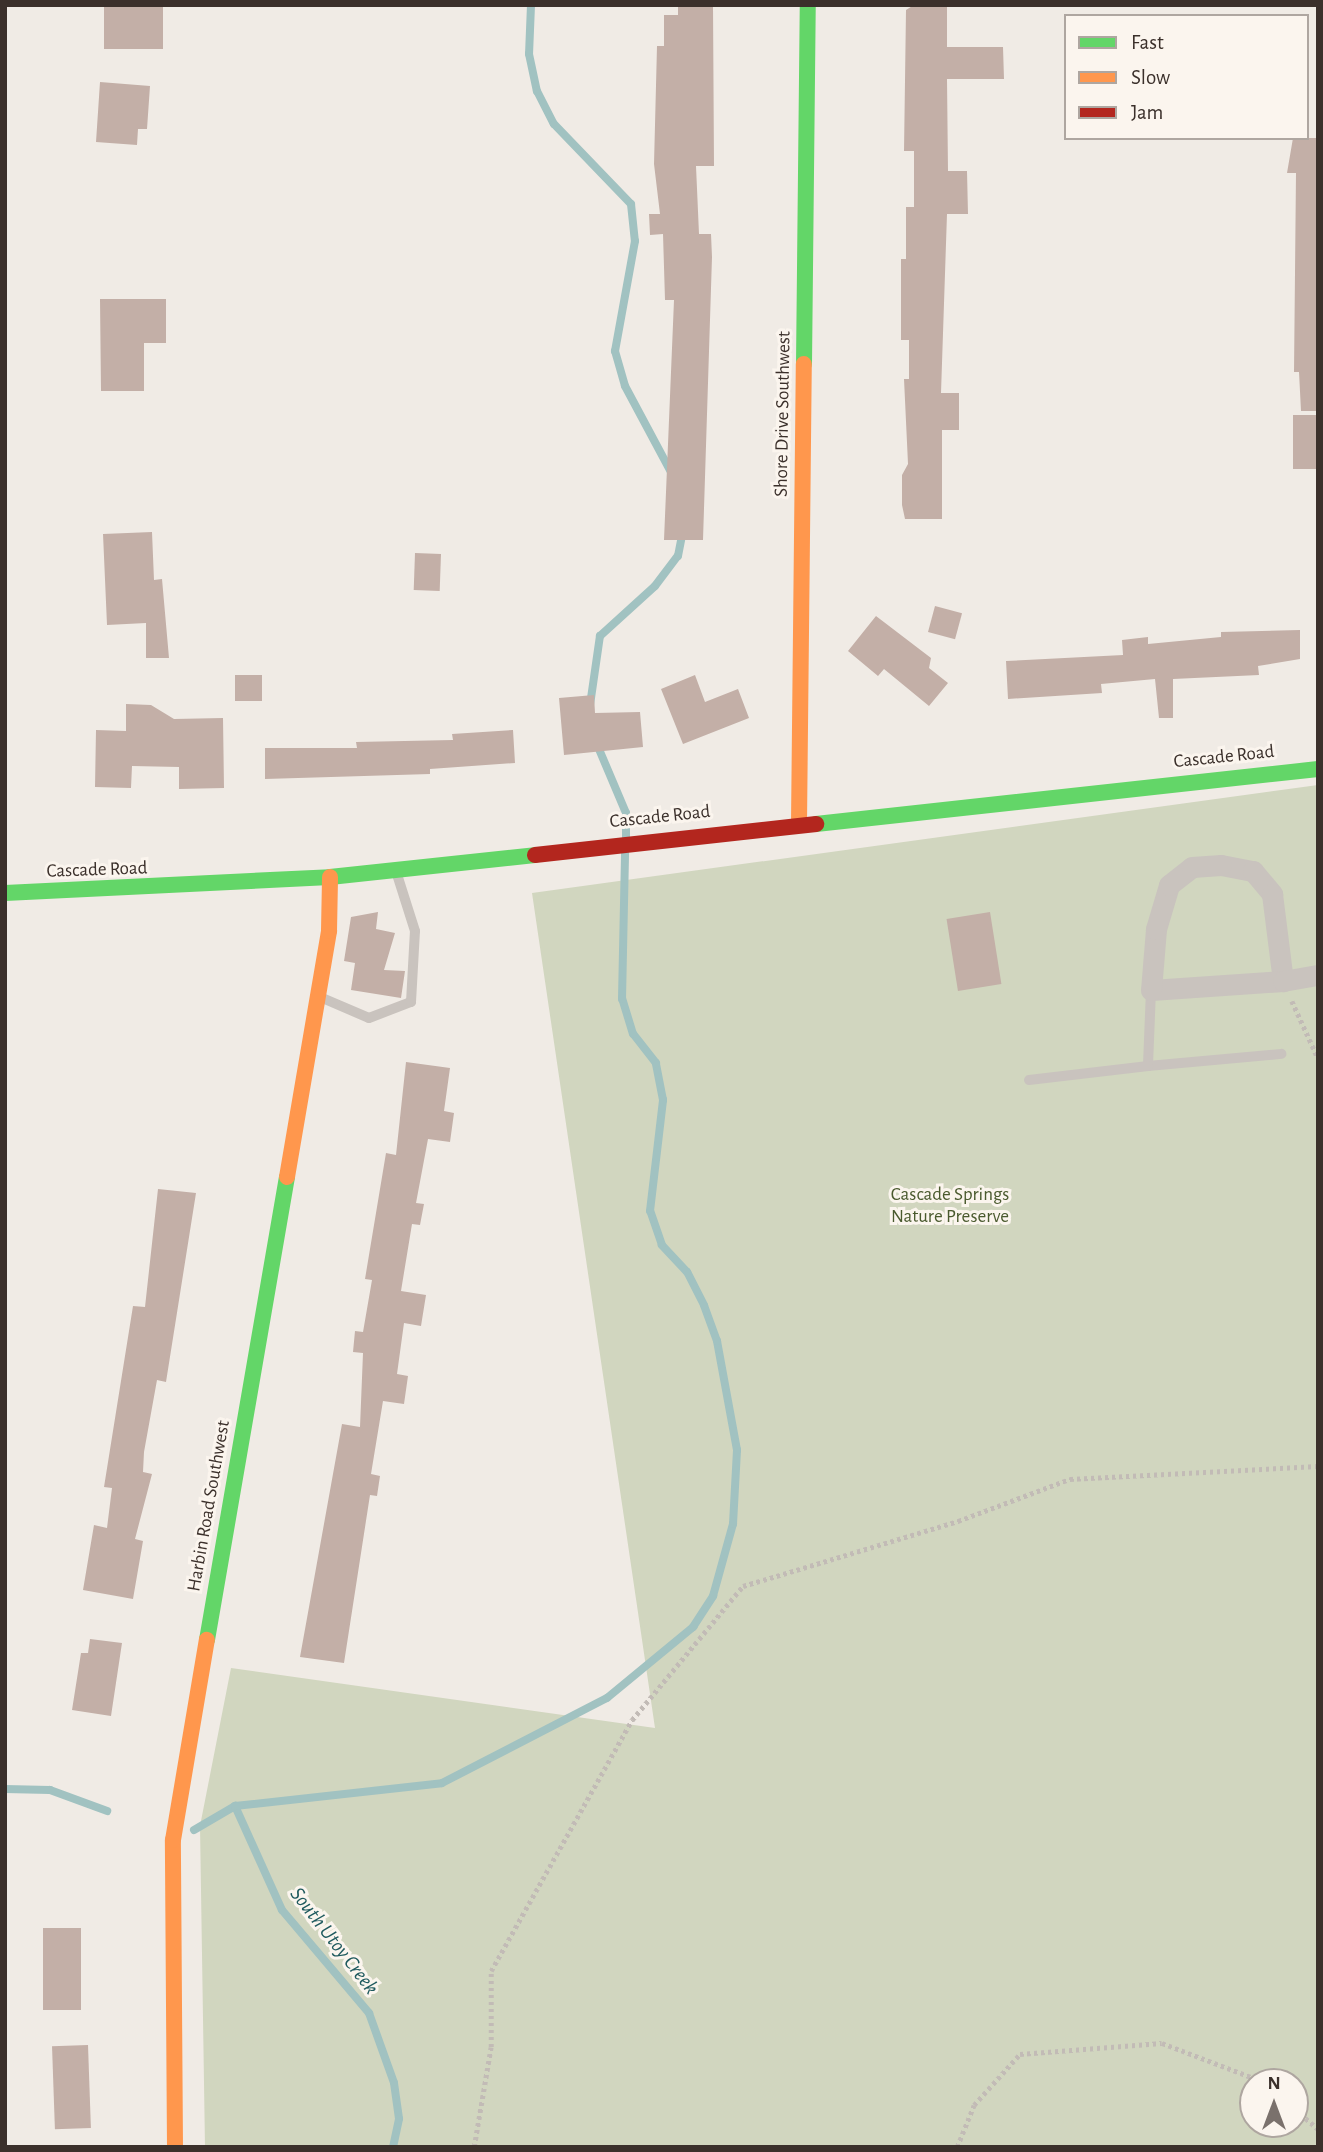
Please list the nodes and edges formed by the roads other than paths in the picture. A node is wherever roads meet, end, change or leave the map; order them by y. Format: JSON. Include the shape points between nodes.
{"nodes":[{"id":1,"x":808,"y":5,"type":"edge"},
{"id":2,"x":1318,"y":769,"type":"edge"},
{"id":3,"x":799,"y":823,"type":"junction"},
{"id":4,"x":396,"y":869,"type":"junction"},
{"id":5,"x":330,"y":877,"type":"junction"},
{"id":6,"x":5,"y":893,"type":"edge"},
{"id":7,"x":1318,"y":975,"type":"edge"},
{"id":8,"x":1283,"y":981,"type":"junction"},
{"id":9,"x":1151,"y":990,"type":"junction"},
{"id":10,"x":317,"y":996,"type":"junction"},
{"id":11,"x":1281,"y":1054,"type":"dead end"},
{"id":12,"x":1148,"y":1066,"type":"junction"},
{"id":13,"x":1029,"y":1080,"type":"dead end"},
{"id":14,"x":175,"y":2147,"type":"edge"}],
"edges":[{"from":1,"to":3,"type":"street","name":"Shore Drive Southwest"},
{"from":2,"to":3,"type":"street","name":"Cascade Road"},
{"from":3,"to":4,"type":"street","name":"Cascade Road"},
{"from":4,"to":5,"type":"street","name":"Cascade Road"},
{"from":4,"to":10,"type":"lane","via":[[415,931],[411,1002],[369,1018]]},
{"from":5,"to":6,"type":"street","name":"Cascade Road","via":[[108,892]]},
{"from":5,"to":10,"type":"street","name":"Harbin Road Southwest","via":[[328,931]]},
{"from":7,"to":8,"type":"street"},
{"from":8,"to":9,"type":"street"},
{"from":8,"to":9,"type":"street","via":[[1272,894],[1253,871],[1221,865],[1192,867],[1169,885],[1156,929]]},
{"from":9,"to":12,"type":"lane"},
{"from":10,"to":14,"type":"street","name":"Harbin Road Southwest","via":[[173,1840]]},
{"from":11,"to":12,"type":"lane"},
{"from":12,"to":13,"type":"lane"}]}
